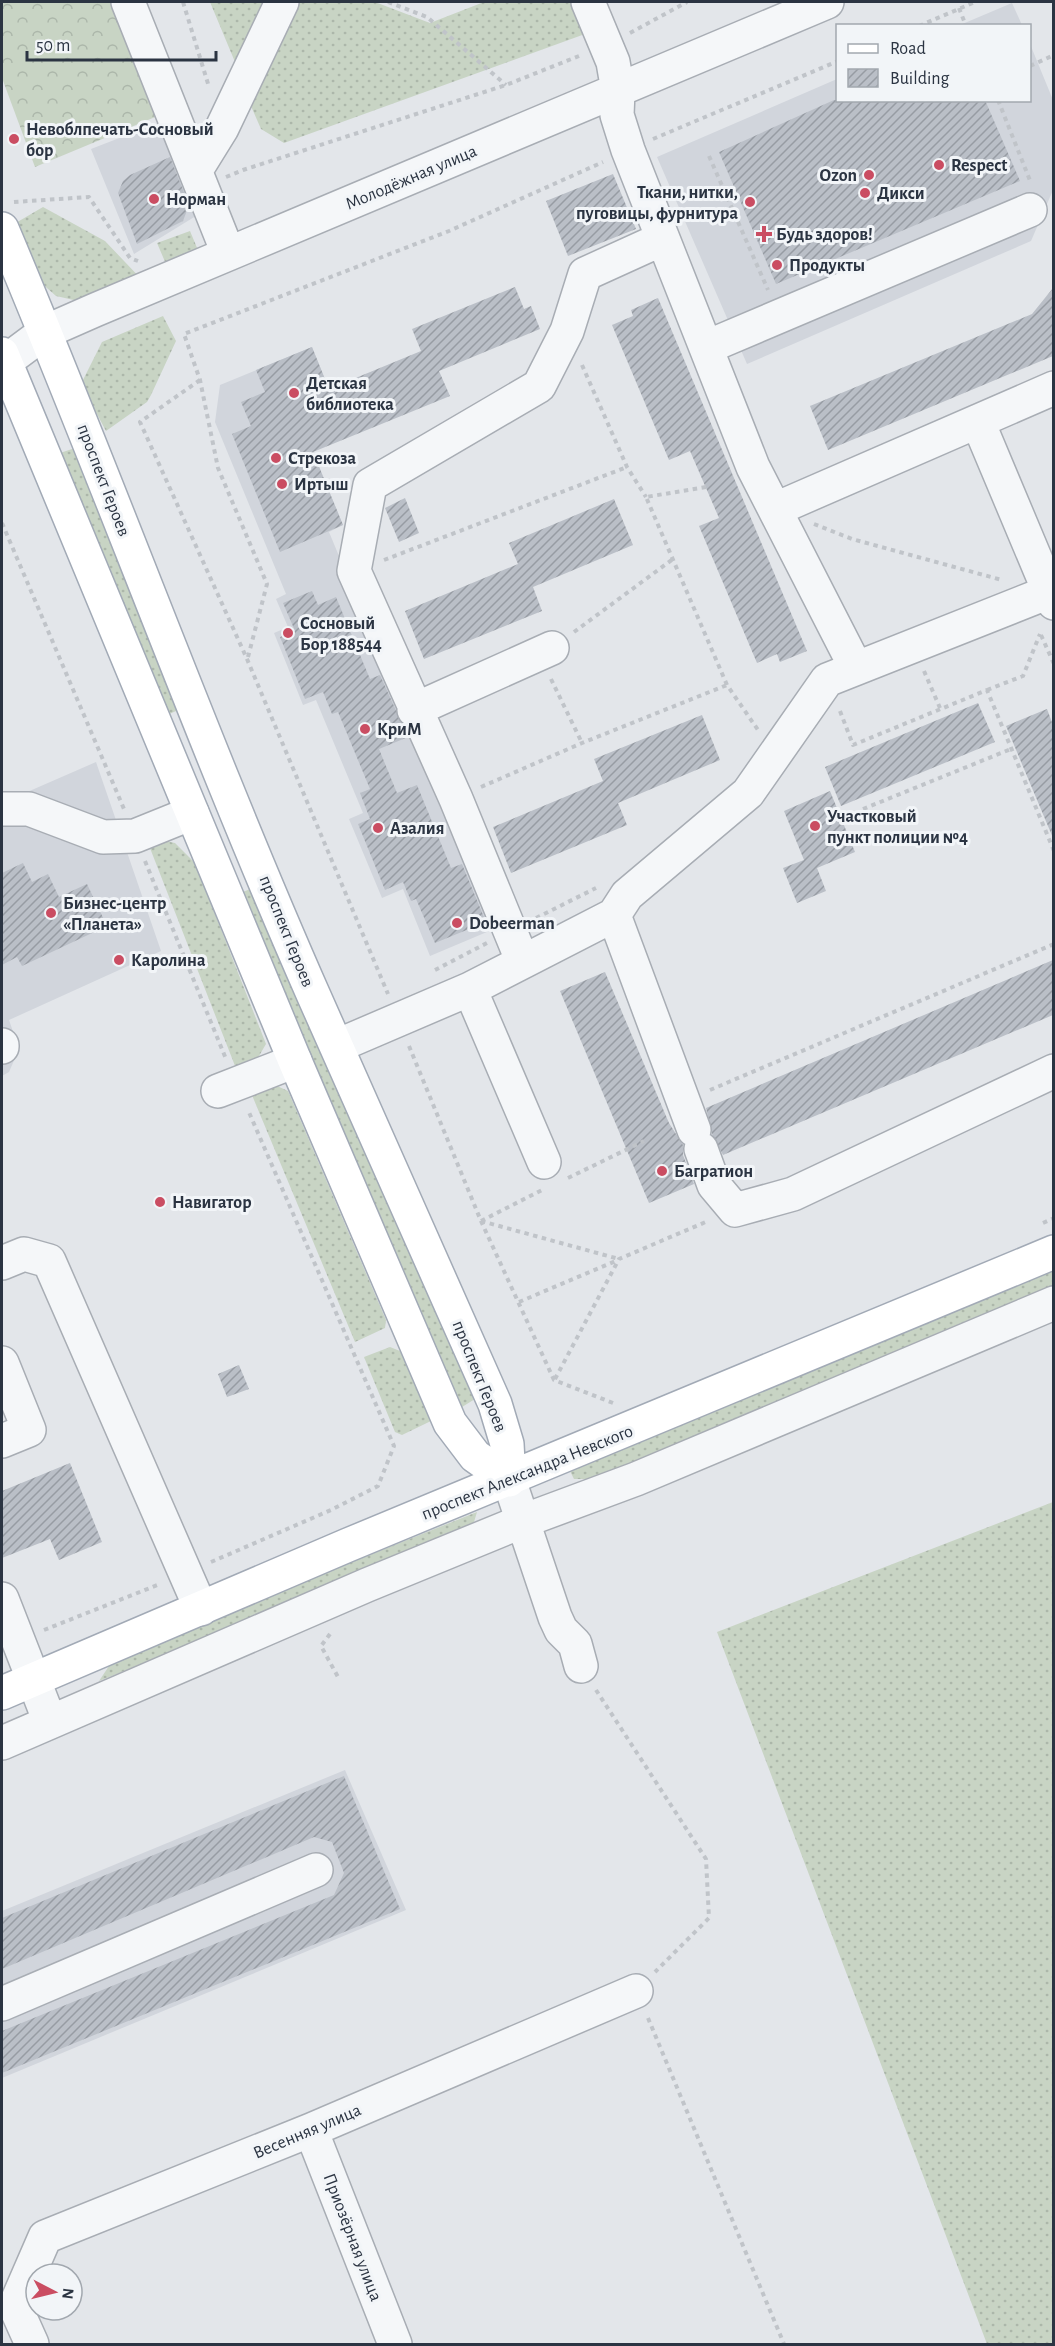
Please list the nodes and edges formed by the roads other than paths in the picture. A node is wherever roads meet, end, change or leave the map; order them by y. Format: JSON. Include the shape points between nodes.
{"nodes":[{"id":1,"x":128,"y":2,"type":"edge"},
{"id":2,"x":282,"y":2,"type":"edge"},
{"id":3,"x":588,"y":2,"type":"edge"},
{"id":4,"x":827,"y":2,"type":"edge"},
{"id":5,"x":618,"y":91,"type":"junction"},
{"id":6,"x":200,"y":179,"type":"junction"},
{"id":7,"x":1030,"y":210,"type":"road end"},
{"id":8,"x":7,"y":215,"type":"edge"},
{"id":9,"x":662,"y":239,"type":"junction"},
{"id":10,"x":228,"y":253,"type":"junction"},
{"id":11,"x":45,"y":332,"type":"junction"},
{"id":12,"x":707,"y":347,"type":"junction"},
{"id":13,"x":3,"y":360,"type":"edge"},
{"id":14,"x":1053,"y":388,"type":"edge"},
{"id":15,"x":978,"y":422,"type":"junction"},
{"id":16,"x":790,"y":514,"type":"junction"},
{"id":17,"x":1046,"y":607,"type":"edge"},
{"id":18,"x":546,"y":651,"type":"road end"},
{"id":19,"x":842,"y":674,"type":"junction"},
{"id":20,"x":414,"y":711,"type":"junction"},
{"id":21,"x":2,"y":809,"type":"edge"},
{"id":22,"x":192,"y":813,"type":"junction"},
{"id":23,"x":614,"y":915,"type":"junction"},
{"id":24,"x":517,"y":945,"type":"junction"},
{"id":25,"x":470,"y":989,"type":"junction"},
{"id":26,"x":337,"y":1046,"type":"junction"},
{"id":27,"x":294,"y":1061,"type":"junction"},
{"id":28,"x":1053,"y":1071,"type":"edge"},
{"id":29,"x":227,"y":1087,"type":"road end"},
{"id":30,"x":544,"y":1162,"type":"dead end"},
{"id":31,"x":1053,"y":1252,"type":"edge"},
{"id":32,"x":2,"y":1263,"type":"edge"},
{"id":33,"x":1053,"y":1303,"type":"edge"},
{"id":34,"x":2,"y":1364,"type":"edge"},
{"id":35,"x":2,"y":1442,"type":"edge"},
{"id":36,"x":508,"y":1480,"type":"junction"},
{"id":37,"x":523,"y":1521,"type":"junction"},
{"id":38,"x":2,"y":1599,"type":"edge"},
{"id":39,"x":201,"y":1609,"type":"junction"},
{"id":40,"x":581,"y":1666,"type":"road end"},
{"id":41,"x":33,"y":1680,"type":"junction"},
{"id":42,"x":2,"y":1693,"type":"edge"},
{"id":43,"x":51,"y":1722,"type":"junction"},
{"id":44,"x":2,"y":1743,"type":"edge"},
{"id":45,"x":316,"y":1870,"type":"dead end"},
{"id":46,"x":636,"y":1991,"type":"road end"},
{"id":47,"x":2,"y":2004,"type":"edge"},
{"id":48,"x":311,"y":2130,"type":"junction"},
{"id":49,"x":32,"y":2344,"type":"edge"},
{"id":50,"x":395,"y":2344,"type":"edge"}],
"edges":[{"from":1,"to":6,"type":"street"},
{"from":2,"to":6,"type":"street"},
{"from":3,"to":5,"type":"street","via":[[607,45]]},
{"from":4,"to":5,"type":"street","name":"Молодёжная улица"},
{"from":5,"to":9,"type":"street","via":[[617,114]]},
{"from":5,"to":10,"type":"street","name":"Молодёжная улица"},
{"from":6,"to":10,"type":"street"},
{"from":7,"to":12,"type":"street"},
{"from":8,"to":11,"type":"main road","name":"проспект Героев"},
{"from":9,"to":12,"type":"street"},
{"from":9,"to":20,"type":"street","via":[[585,274],[567,331],[539,386],[370,485],[354,571]]},
{"from":10,"to":11,"type":"street","name":"Молодёжная улица"},
{"from":11,"to":13,"type":"street","name":"Молодёжная улица"},
{"from":11,"to":26,"type":"main road","name":"проспект Героев","via":[[153,608]]},
{"from":12,"to":16,"type":"street","via":[[753,467]]},
{"from":13,"to":22,"type":"main road","name":"проспект Героев"},
{"from":14,"to":15,"type":"street"},
{"from":15,"to":16,"type":"street"},
{"from":15,"to":17,"type":"street"},
{"from":16,"to":19,"type":"street"},
{"from":17,"to":19,"type":"street","via":[[914,646]]},
{"from":18,"to":20,"type":"street"},
{"from":19,"to":23,"type":"street","via":[[748,793],[627,895]]},
{"from":20,"to":24,"type":"street"},
{"from":21,"to":22,"type":"street","via":[[29,809],[103,837],[135,836]]},
{"from":22,"to":27,"type":"main road","name":"проспект Героев"},
{"from":23,"to":24,"type":"street"},
{"from":23,"to":28,"type":"street","via":[[714,1185],[735,1210],[793,1194]]},
{"from":24,"to":25,"type":"street"},
{"from":25,"to":26,"type":"street","via":[[393,1007]]},
{"from":25,"to":30,"type":"street"},
{"from":26,"to":36,"type":"main road","name":"проспект Героев","via":[[495,1404],[507,1444]]},
{"from":27,"to":29,"type":"street"},
{"from":27,"to":36,"type":"main road","name":"проспект Героев","via":[[450,1423],[475,1456]]},
{"from":31,"to":36,"type":"main road","name":"проспект Александра Невского"},
{"from":32,"to":39,"type":"street","via":[[24,1254],[49,1261]]},
{"from":33,"to":37,"type":"street","via":[[636,1479]]},
{"from":34,"to":35,"type":"street","via":[[30,1430]]},
{"from":36,"to":37,"type":"street"},
{"from":36,"to":39,"type":"main road","name":"проспект Александра Невского"},
{"from":37,"to":40,"type":"street","via":[[558,1623],[575,1644]]},
{"from":37,"to":43,"type":"street"},
{"from":38,"to":41,"type":"street"},
{"from":39,"to":41,"type":"main road","name":"проспект Александра Невского"},
{"from":41,"to":42,"type":"main road","name":"проспект Александра Невского"},
{"from":41,"to":43,"type":"street"},
{"from":43,"to":44,"type":"street"},
{"from":45,"to":47,"type":"street"},
{"from":46,"to":48,"type":"street","name":"Весенняя улица"},
{"from":48,"to":49,"type":"street","name":"Весенняя улица","via":[[45,2237],[15,2306]]},
{"from":48,"to":50,"type":"street","name":"Приозёрная улица"}]}
